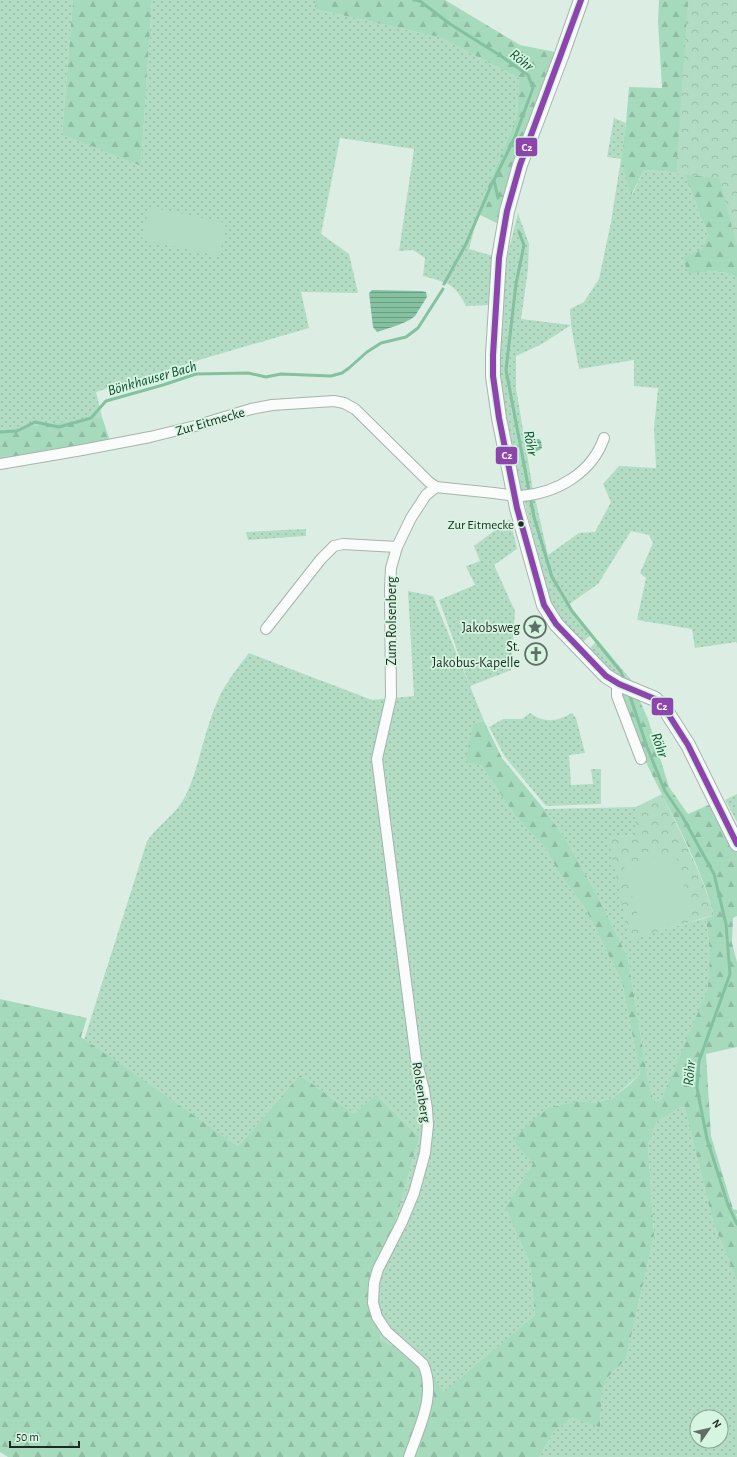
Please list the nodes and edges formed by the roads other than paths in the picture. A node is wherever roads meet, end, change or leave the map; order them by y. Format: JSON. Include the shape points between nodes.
{"nodes":[{"id":1,"x":581,"y":0,"type":"edge"},
{"id":2,"x":604,"y":438,"type":"dead end"},
{"id":3,"x":0,"y":464,"type":"edge"},
{"id":4,"x":436,"y":487,"type":"junction"},
{"id":5,"x":518,"y":496,"type":"junction"},
{"id":6,"x":397,"y":547,"type":"junction"},
{"id":7,"x":266,"y":629,"type":"dead end"},
{"id":8,"x":619,"y":684,"type":"junction"},
{"id":9,"x":391,"y":697,"type":"joint"},
{"id":10,"x":641,"y":759,"type":"dead end"},
{"id":11,"x":737,"y":844,"type":"edge"},
{"id":12,"x":409,"y":1457,"type":"edge"}],
"edges":[{"from":1,"to":5,"type":"main road","via":[[520,165],[507,211],[499,258],[492,355],[493,376],[499,418]]},
{"from":2,"to":5,"type":"street","via":[[600,450],[574,479],[554,489]]},
{"from":3,"to":4,"type":"street","name":"Zur Eitmecke","via":[[195,426],[251,409],[340,401],[355,409]]},
{"from":4,"to":5,"type":"street"},
{"from":4,"to":6,"type":"street","name":"Zum Rolsenberg","via":[[426,495],[417,508]]},
{"from":5,"to":8,"type":"main road","via":[[544,605],[556,624],[594,665]]},
{"from":6,"to":7,"type":"street","via":[[343,544],[334,546]]},
{"from":6,"to":9,"type":"street","name":"Zum Rolsenberg","via":[[390,573]]},
{"from":8,"to":10,"type":"street","via":[[617,696]]},
{"from":8,"to":11,"type":"main road","via":[[654,699],[674,721]]},
{"from":9,"to":12,"type":"street","name":"Rolsenberg","via":[[377,759],[414,1045],[424,1090],[428,1125],[425,1152],[414,1193],[378,1269],[373,1303],[384,1328],[423,1364],[426,1371],[427,1402]]}]}
